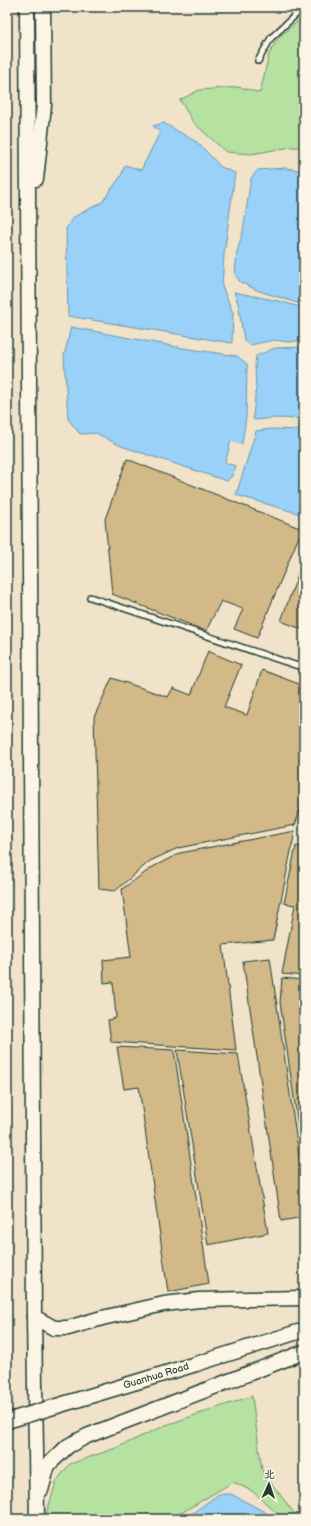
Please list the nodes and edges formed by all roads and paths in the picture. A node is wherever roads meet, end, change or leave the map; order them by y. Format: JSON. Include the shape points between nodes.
{"nodes":[{"id":1,"x":27,"y":7,"type":"edge"},
{"id":2,"x":43,"y":7,"type":"edge"},
{"id":3,"x":304,"y":7,"type":"edge"},
{"id":4,"x":258,"y":61,"type":"dead end"},
{"id":5,"x":29,"y":251,"type":"junction"},
{"id":6,"x":90,"y":597,"type":"dead end"},
{"id":7,"x":304,"y":668,"type":"edge"},
{"id":8,"x":304,"y":1298,"type":"edge"},
{"id":9,"x":34,"y":1317,"type":"junction"},
{"id":10,"x":304,"y":1330,"type":"edge"},
{"id":11,"x":304,"y":1352,"type":"edge"},
{"id":12,"x":7,"y":1421,"type":"edge"},
{"id":13,"x":37,"y":1512,"type":"edge"}],
"edges":[{"from":1,"to":5,"type":"main road"},
{"from":2,"to":5,"type":"main road","via":[[44,105]]},
{"from":3,"to":4,"type":"lane","via":[[271,38]]},
{"from":5,"to":9,"type":"main road"},
{"from":6,"to":7,"type":"lane"},
{"from":8,"to":9,"type":"main road","via":[[199,1300],[164,1304],[68,1328],[54,1328]]},
{"from":9,"to":13,"type":"main road"},
{"from":10,"to":12,"type":"main road","name":"Guanhua Road","bridge":true},
{"from":11,"to":13,"type":"main road","via":[[87,1436],[68,1446],[48,1465]]}]}
